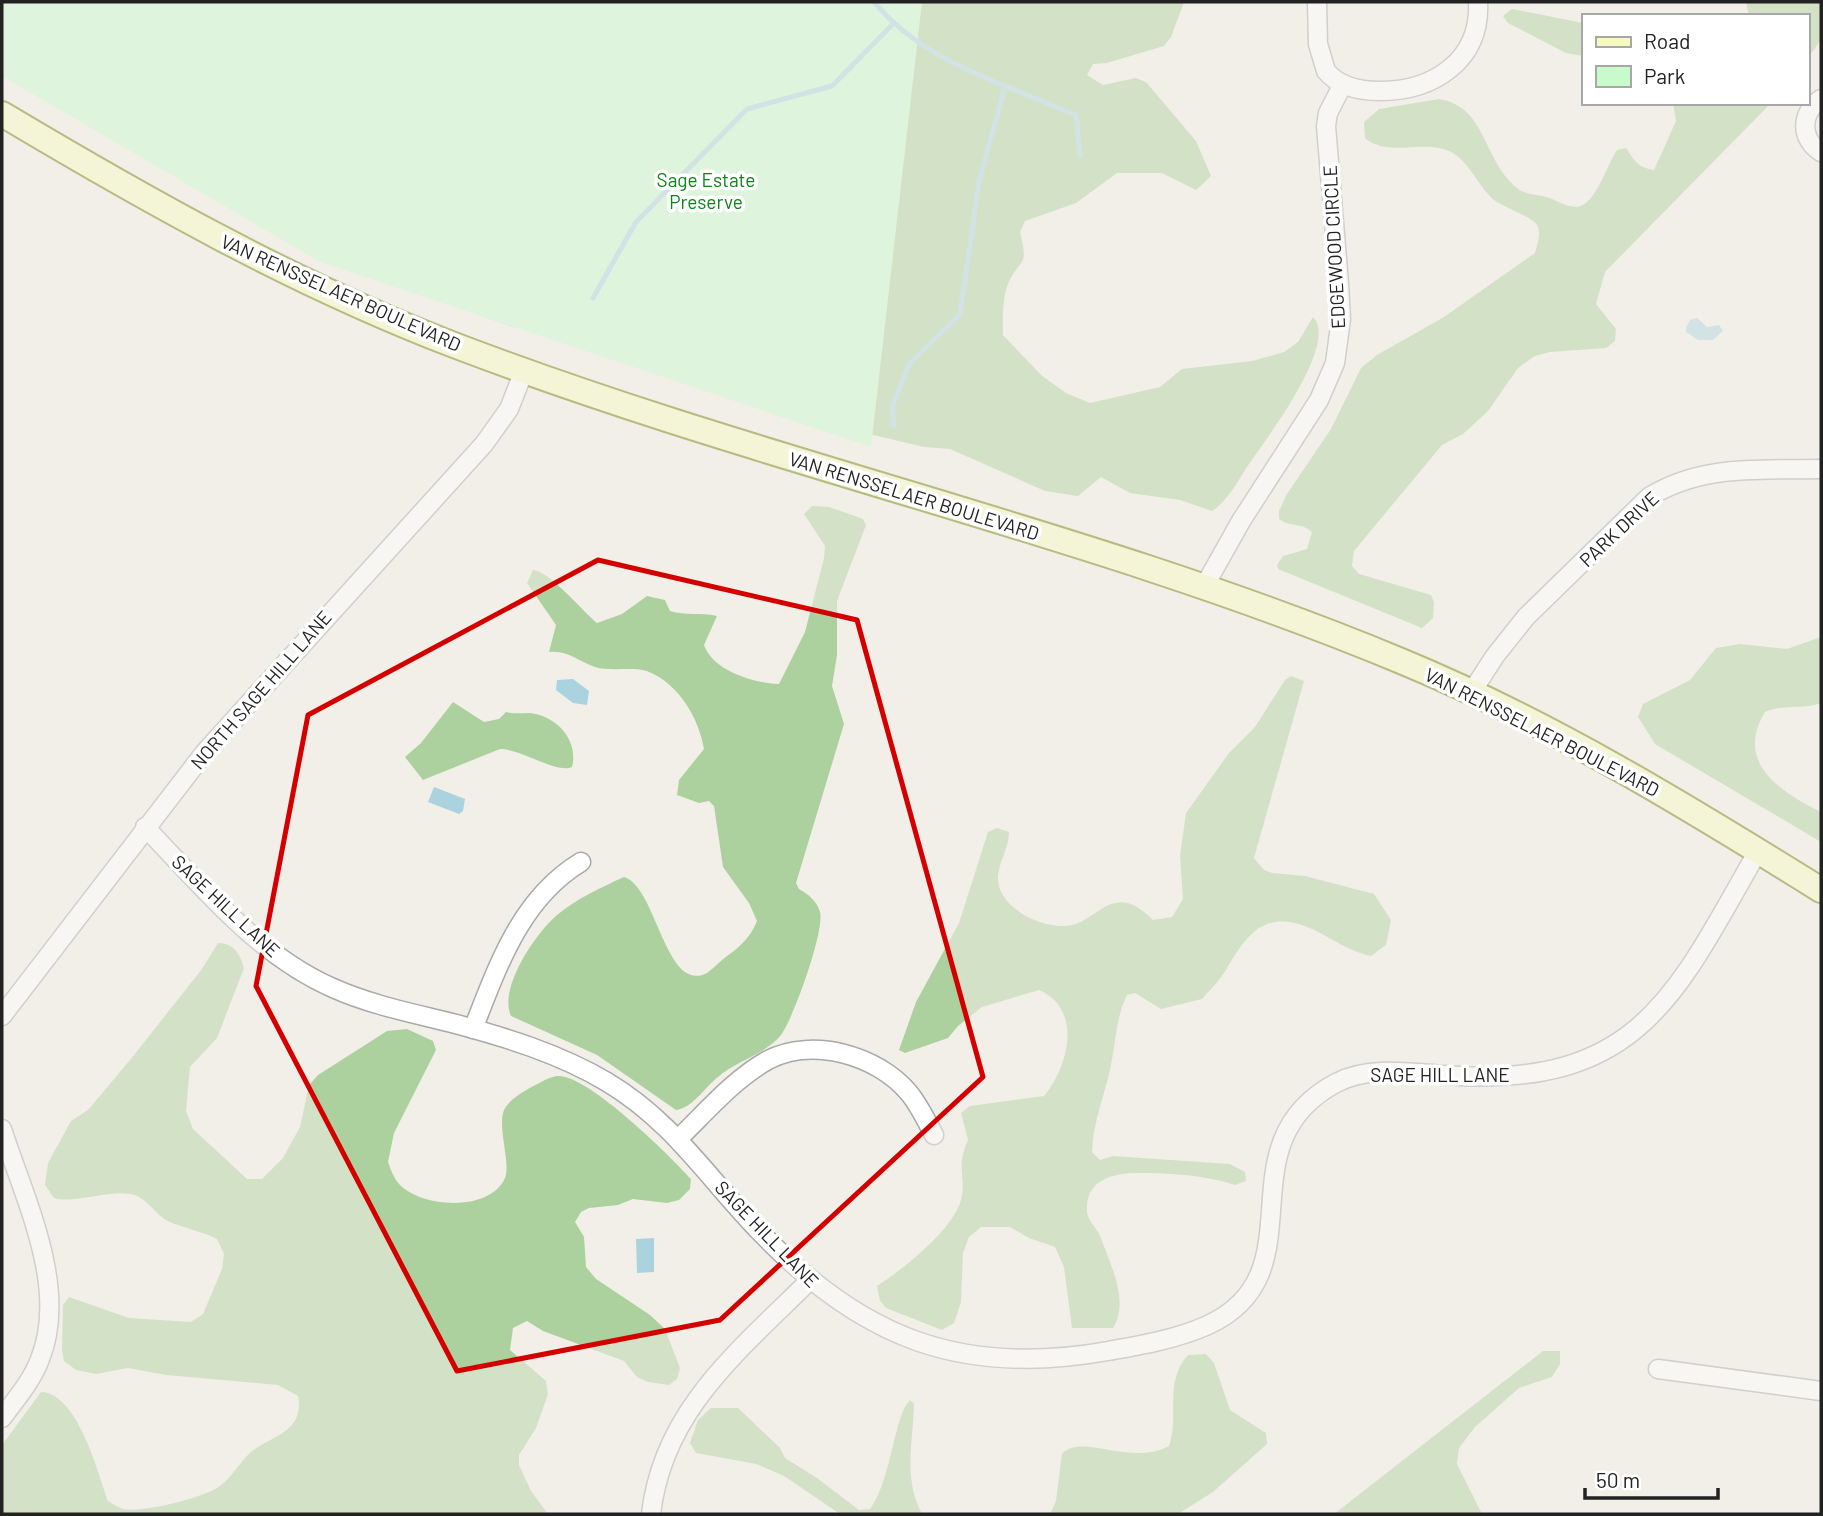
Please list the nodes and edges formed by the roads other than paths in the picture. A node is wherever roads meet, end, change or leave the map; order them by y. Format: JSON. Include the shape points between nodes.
{"nodes":[{"id":1,"x":1317,"y":2,"type":"edge"},
{"id":2,"x":1478,"y":2,"type":"edge"},
{"id":3,"x":1343,"y":84,"type":"junction"},
{"id":4,"x":1821,"y":99,"type":"edge"},
{"id":5,"x":2,"y":114,"type":"edge"},
{"id":6,"x":1821,"y":152,"type":"edge"},
{"id":7,"x":524,"y":371,"type":"junction"},
{"id":8,"x":1821,"y":470,"type":"edge"},
{"id":9,"x":1204,"y":587,"type":"junction"},
{"id":10,"x":1471,"y":693,"type":"junction"},
{"id":11,"x":145,"y":827,"type":"junction"},
{"id":12,"x":1758,"y":851,"type":"junction"},
{"id":13,"x":581,"y":862,"type":"dead end"},
{"id":14,"x":1821,"y":890,"type":"edge"},
{"id":15,"x":2,"y":1016,"type":"edge"},
{"id":16,"x":473,"y":1028,"type":"junction"},
{"id":17,"x":2,"y":1129,"type":"edge"},
{"id":18,"x":934,"y":1135,"type":"dead end"},
{"id":19,"x":679,"y":1138,"type":"junction"},
{"id":20,"x":809,"y":1281,"type":"junction"},
{"id":21,"x":1657,"y":1369,"type":"dead end"},
{"id":22,"x":1821,"y":1391,"type":"edge"},
{"id":23,"x":2,"y":1418,"type":"edge"},
{"id":24,"x":651,"y":1514,"type":"edge"}],
"edges":[{"from":1,"to":3,"type":"street","via":[[1321,56],[1326,71]]},
{"from":2,"to":3,"type":"street","via":[[1470,46],[1441,77],[1412,89],[1385,91]]},
{"from":3,"to":9,"type":"street","name":"EDGEWOOD CIRCLE","via":[[1326,126],[1341,319],[1335,363],[1319,400]]},
{"from":4,"to":6,"type":"street","via":[[1809,111],[1805,127],[1810,143]]},
{"from":5,"to":7,"type":"main road","name":"VAN RENSSELAER BOULEVARD","via":[[266,263]]},
{"from":7,"to":9,"type":"main road","name":"VAN RENSSELAER BOULEVARD"},
{"from":7,"to":11,"type":"street","name":"NORTH SAGE HILL LANE","via":[[506,415],[466,466],[333,608]]},
{"from":8,"to":10,"type":"street","name":"PARK DRIVE","via":[[1704,474],[1672,483],[1649,497],[1517,628]]},
{"from":9,"to":10,"type":"main road","name":"VAN RENSSELAER BOULEVARD","via":[[1352,641]]},
{"from":10,"to":12,"type":"main road","name":"VAN RENSSELAER BOULEVARD","via":[[1605,761]]},
{"from":11,"to":15,"type":"street","name":"NORTH SAGE HILL LANE"},
{"from":11,"to":16,"type":"street","name":"SAGE HILL LANE","via":[[247,930],[304,974],[370,1002]]},
{"from":12,"to":14,"type":"main road","name":"VAN RENSSELAER BOULEVARD"},
{"from":12,"to":20,"type":"street","name":"SAGE HILL LANE","via":[[1678,986],[1653,1016],[1611,1046],[1540,1073],[1502,1077],[1370,1074],[1338,1081],[1317,1096],[1295,1117],[1277,1150],[1270,1238],[1258,1278],[1234,1308],[1209,1324],[1159,1341],[1080,1356],[990,1359],[934,1347],[894,1332]]},
{"from":13,"to":16,"type":"street","via":[[547,889],[518,926]]},
{"from":16,"to":19,"type":"street","name":"SAGE HILL LANE","via":[[585,1070],[642,1105]]},
{"from":17,"to":23,"type":"street","via":[[39,1245],[48,1303],[42,1356]]},
{"from":18,"to":19,"type":"street","via":[[911,1095],[886,1072],[837,1052],[800,1049],[752,1070]]},
{"from":19,"to":20,"type":"street","name":"SAGE HILL LANE","via":[[730,1200]]},
{"from":20,"to":24,"type":"street","via":[[721,1369],[687,1412],[665,1455]]},
{"from":21,"to":22,"type":"street"}]}
